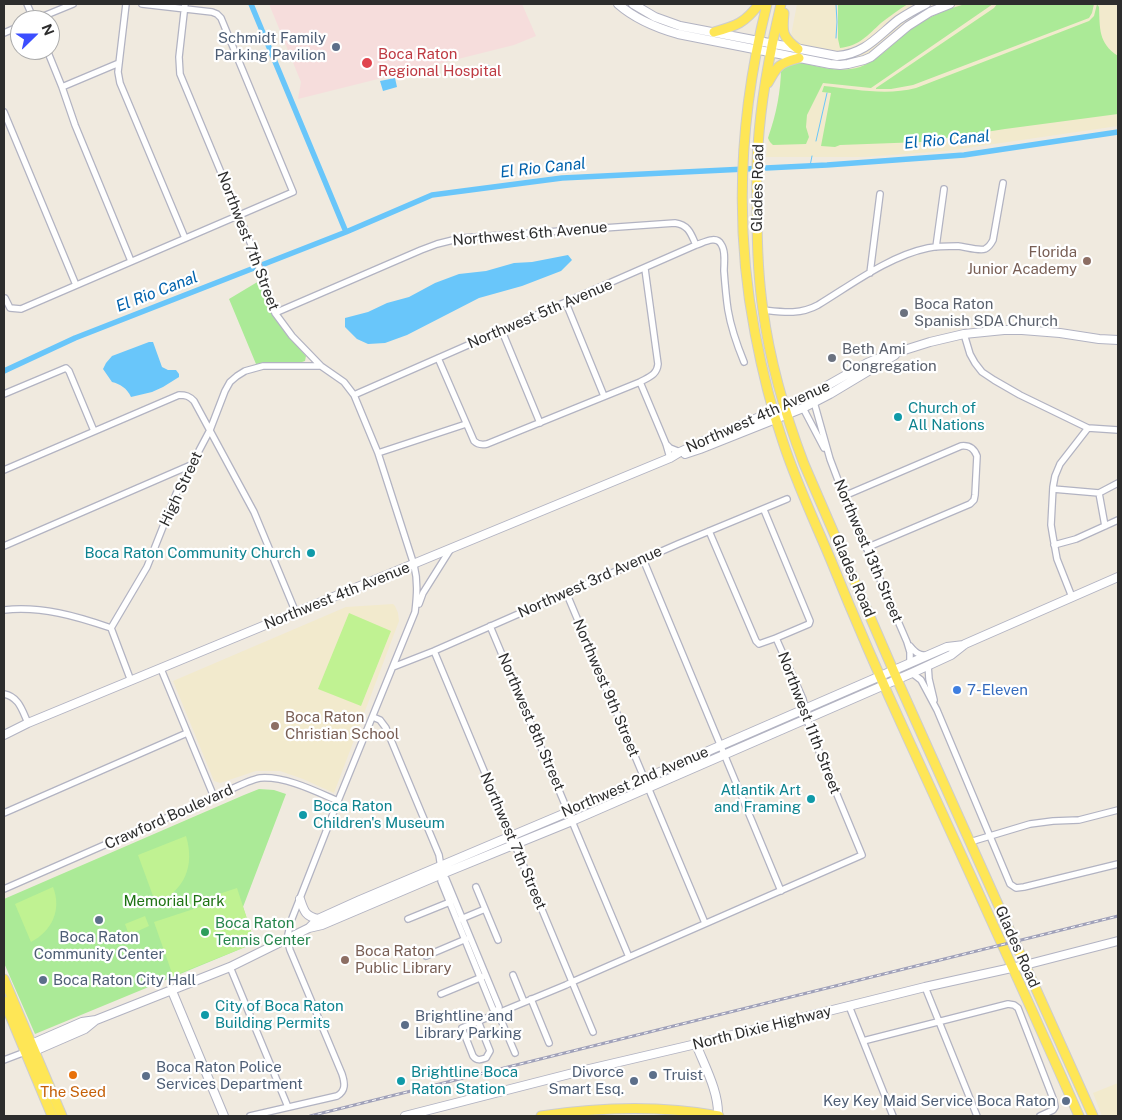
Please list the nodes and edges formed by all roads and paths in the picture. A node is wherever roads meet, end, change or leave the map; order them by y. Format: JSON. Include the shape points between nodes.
{"nodes":[{"id":1,"x":73,"y":4,"type":"edge"},
{"id":2,"x":126,"y":4,"type":"edge"},
{"id":3,"x":142,"y":4,"type":"edge"},
{"id":4,"x":618,"y":4,"type":"edge"},
{"id":5,"x":633,"y":4,"type":"edge"},
{"id":6,"x":759,"y":4,"type":"edge"},
{"id":7,"x":767,"y":4,"type":"edge"},
{"id":8,"x":783,"y":4,"type":"edge"},
{"id":9,"x":926,"y":4,"type":"edge"},
{"id":10,"x":950,"y":4,"type":"edge"},
{"id":11,"x":185,"y":6,"type":"edge"},
{"id":12,"x":58,"y":10,"type":"edge"},
{"id":13,"x":714,"y":32,"type":"junction"},
{"id":14,"x":757,"y":45,"type":"junction"},
{"id":15,"x":771,"y":48,"type":"junction"},
{"id":16,"x":798,"y":54,"type":"junction"},
{"id":17,"x":50,"y":60,"type":"edge"},
{"id":18,"x":119,"y":63,"type":"junction"},
{"id":19,"x":62,"y":87,"type":"junction"},
{"id":20,"x":764,"y":90,"type":"junction"},
{"id":21,"x":4,"y":112,"type":"edge"},
{"id":22,"x":1003,"y":183,"type":"dead end"},
{"id":23,"x":944,"y":189,"type":"dead end"},
{"id":24,"x":880,"y":194,"type":"dead end"},
{"id":25,"x":239,"y":215,"type":"junction"},
{"id":26,"x":185,"y":238,"type":"junction"},
{"id":27,"x":696,"y":246,"type":"junction"},
{"id":28,"x":936,"y":247,"type":"junction"},
{"id":29,"x":132,"y":261,"type":"junction"},
{"id":30,"x":645,"y":269,"type":"junction"},
{"id":31,"x":870,"y":273,"type":"junction"},
{"id":32,"x":76,"y":285,"type":"junction"},
{"id":33,"x":4,"y":297,"type":"edge"},
{"id":34,"x":566,"y":303,"type":"junction"},
{"id":35,"x":763,"y":310,"type":"junction"},
{"id":36,"x":275,"y":314,"type":"junction"},
{"id":37,"x":502,"y":331,"type":"junction"},
{"id":38,"x":964,"y":334,"type":"junction"},
{"id":39,"x":1118,"y":340,"type":"edge"},
{"id":40,"x":900,"y":352,"type":"junction"},
{"id":41,"x":438,"y":358,"type":"junction"},
{"id":42,"x":744,"y":362,"type":"dead end"},
{"id":43,"x":321,"y":366,"type":"junction"},
{"id":44,"x":640,"y":382,"type":"junction"},
{"id":45,"x":4,"y":394,"type":"edge"},
{"id":46,"x":354,"y":395,"type":"junction"},
{"id":47,"x":604,"y":396,"type":"junction"},
{"id":48,"x":814,"y":402,"type":"junction"},
{"id":49,"x":804,"y":408,"type":"junction"},
{"id":50,"x":787,"y":410,"type":"junction"},
{"id":51,"x":774,"y":415,"type":"junction"},
{"id":52,"x":540,"y":423,"type":"junction"},
{"id":53,"x":466,"y":424,"type":"junction"},
{"id":54,"x":1088,"y":428,"type":"junction"},
{"id":55,"x":210,"y":430,"type":"junction"},
{"id":56,"x":1118,"y":430,"type":"edge"},
{"id":57,"x":94,"y":431,"type":"junction"},
{"id":58,"x":666,"y":444,"type":"junction"},
{"id":59,"x":680,"y":452,"type":"junction"},
{"id":60,"x":378,"y":453,"type":"junction"},
{"id":61,"x":670,"y":458,"type":"junction"},
{"id":62,"x":830,"y":459,"type":"junction"},
{"id":63,"x":191,"y":465,"type":"junction"},
{"id":64,"x":4,"y":470,"type":"edge"},
{"id":65,"x":1118,"y":483,"type":"edge"},
{"id":66,"x":1052,"y":489,"type":"junction"},
{"id":67,"x":1099,"y":493,"type":"junction"},
{"id":68,"x":844,"y":496,"type":"junction"},
{"id":69,"x":787,"y":499,"type":"dead end"},
{"id":70,"x":764,"y":510,"type":"junction"},
{"id":71,"x":1118,"y":520,"type":"edge"},
{"id":72,"x":1105,"y":526,"type":"junction"},
{"id":73,"x":709,"y":531,"type":"junction"},
{"id":74,"x":1054,"y":544,"type":"junction"},
{"id":75,"x":4,"y":546,"type":"edge"},
{"id":76,"x":866,"y":548,"type":"junction"},
{"id":77,"x":450,"y":550,"type":"junction"},
{"id":78,"x":643,"y":559,"type":"junction"},
{"id":79,"x":414,"y":565,"type":"junction"},
{"id":80,"x":1118,"y":577,"type":"edge"},
{"id":81,"x":566,"y":592,"type":"junction"},
{"id":82,"x":1072,"y":598,"type":"junction"},
{"id":83,"x":4,"y":610,"type":"edge"},
{"id":84,"x":415,"y":612,"type":"junction"},
{"id":85,"x":296,"y":613,"type":"junction"},
{"id":86,"x":490,"y":626,"type":"junction"},
{"id":87,"x":111,"y":628,"type":"junction"},
{"id":88,"x":776,"y":638,"type":"junction"},
{"id":89,"x":907,"y":642,"type":"junction"},
{"id":90,"x":965,"y":644,"type":"junction"},
{"id":91,"x":434,"y":651,"type":"junction"},
{"id":92,"x":927,"y":655,"type":"junction"},
{"id":93,"x":910,"y":663,"type":"junction"},
{"id":94,"x":928,"y":665,"type":"junction"},
{"id":95,"x":393,"y":667,"type":"junction"},
{"id":96,"x":161,"y":669,"type":"junction"},
{"id":97,"x":912,"y":673,"type":"junction"},
{"id":98,"x":895,"y":675,"type":"junction"},
{"id":99,"x":131,"y":681,"type":"junction"},
{"id":100,"x":882,"y":681,"type":"junction"},
{"id":101,"x":4,"y":694,"type":"edge"},
{"id":102,"x":805,"y":709,"type":"junction"},
{"id":103,"x":937,"y":710,"type":"junction"},
{"id":104,"x":373,"y":717,"type":"junction"},
{"id":105,"x":807,"y":718,"type":"junction"},
{"id":106,"x":28,"y":723,"type":"junction"},
{"id":107,"x":187,"y":733,"type":"junction"},
{"id":108,"x":4,"y":735,"type":"edge"},
{"id":109,"x":721,"y":745,"type":"junction"},
{"id":110,"x":725,"y":754,"type":"junction"},
{"id":111,"x":644,"y":778,"type":"junction"},
{"id":112,"x":648,"y":788,"type":"junction"},
{"id":113,"x":214,"y":797,"type":"junction"},
{"id":114,"x":338,"y":801,"type":"junction"},
{"id":115,"x":1118,"y":810,"type":"edge"},
{"id":116,"x":568,"y":812,"type":"junction"},
{"id":117,"x":4,"y":813,"type":"edge"},
{"id":118,"x":572,"y":821,"type":"junction"},
{"id":119,"x":510,"y":835,"type":"junction"},
{"id":120,"x":990,"y":836,"type":"junction"},
{"id":121,"x":970,"y":842,"type":"junction"},
{"id":122,"x":514,"y":844,"type":"junction"},
{"id":123,"x":1118,"y":864,"type":"edge"},
{"id":124,"x":441,"y":865,"type":"junction"},
{"id":125,"x":442,"y":874,"type":"junction"},
{"id":126,"x":476,"y":887,"type":"dead end"},
{"id":127,"x":4,"y":889,"type":"edge"},
{"id":128,"x":781,"y":890,"type":"junction"},
{"id":129,"x":300,"y":899,"type":"junction"},
{"id":130,"x":452,"y":901,"type":"junction"},
{"id":131,"x":485,"y":909,"type":"junction"},
{"id":132,"x":318,"y":919,"type":"junction"},
{"id":133,"x":408,"y":919,"type":"dead end"},
{"id":134,"x":459,"y":920,"type":"junction"},
{"id":135,"x":705,"y":923,"type":"junction"},
{"id":136,"x":309,"y":928,"type":"junction"},
{"id":137,"x":467,"y":938,"type":"junction"},
{"id":138,"x":287,"y":939,"type":"junction"},
{"id":139,"x":498,"y":940,"type":"dead end"},
{"id":140,"x":1118,"y":941,"type":"edge"},
{"id":141,"x":426,"y":956,"type":"dead end"},
{"id":142,"x":629,"y":957,"type":"junction"},
{"id":143,"x":1025,"y":965,"type":"junction"},
{"id":144,"x":230,"y":967,"type":"junction"},
{"id":145,"x":1013,"y":967,"type":"junction"},
{"id":146,"x":512,"y":975,"type":"dead end"},
{"id":147,"x":483,"y":977,"type":"junction"},
{"id":148,"x":4,"y":979,"type":"edge"},
{"id":149,"x":572,"y":982,"type":"junction"},
{"id":150,"x":925,"y":987,"type":"junction"},
{"id":151,"x":172,"y":991,"type":"junction"},
{"id":152,"x":441,"y":994,"type":"dead end"},
{"id":153,"x":531,"y":1000,"type":"junction"},
{"id":154,"x":4,"y":1001,"type":"edge"},
{"id":155,"x":524,"y":1002,"type":"junction"},
{"id":156,"x":849,"y":1006,"type":"junction"},
{"id":157,"x":498,"y":1013,"type":"junction"},
{"id":158,"x":478,"y":1022,"type":"junction"},
{"id":159,"x":939,"y":1022,"type":"junction"},
{"id":160,"x":593,"y":1032,"type":"dead end"},
{"id":161,"x":863,"y":1041,"type":"junction"},
{"id":162,"x":549,"y":1043,"type":"dead end"},
{"id":163,"x":696,"y":1044,"type":"junction"},
{"id":164,"x":30,"y":1049,"type":"junction"},
{"id":165,"x":514,"y":1053,"type":"dead end"},
{"id":166,"x":4,"y":1060,"type":"edge"},
{"id":167,"x":288,"y":1107,"type":"junction"},
{"id":168,"x":573,"y":1114,"type":"edge"},
{"id":169,"x":52,"y":1116,"type":"edge"},
{"id":170,"x":62,"y":1116,"type":"edge"},
{"id":171,"x":224,"y":1116,"type":"edge"},
{"id":172,"x":250,"y":1116,"type":"edge"},
{"id":173,"x":406,"y":1116,"type":"edge"},
{"id":174,"x":541,"y":1116,"type":"edge"},
{"id":175,"x":718,"y":1116,"type":"edge"},
{"id":176,"x":893,"y":1116,"type":"edge"},
{"id":177,"x":976,"y":1116,"type":"edge"},
{"id":178,"x":1040,"y":1116,"type":"edge"},
{"id":179,"x":1079,"y":1116,"type":"edge"},
{"id":180,"x":1093,"y":1116,"type":"edge"}],
"edges":[{"from":1,"to":12,"type":"street"},
{"from":2,"to":18,"type":"street"},
{"from":3,"to":11,"type":"street"},
{"from":4,"to":14,"type":"street","via":[[643,21],[669,32]]},
{"from":5,"to":13,"type":"street","via":[[663,21]]},
{"from":6,"to":13,"type":"main road","via":[[738,24]]},
{"from":7,"to":14,"type":"main road","name":"Glades Road"},
{"from":8,"to":15,"type":"main road","name":"Glades Road"},
{"from":8,"to":16,"type":"main road","via":[[784,35]]},
{"from":9,"to":16,"type":"street","via":[[854,53],[846,56]]},
{"from":10,"to":16,"type":"street","via":[[908,26],[864,60],[840,65]]},
{"from":11,"to":25,"type":"street","name":"Northwest 7th Street","via":[[180,74]]},
{"from":11,"to":25,"type":"street","via":[[212,12],[221,18],[293,192]]},
{"from":13,"to":14,"type":"street"},
{"from":14,"to":15,"type":"street"},
{"from":14,"to":51,"type":"main road","name":"Glades Road","via":[[744,147],[743,239],[750,306]]},
{"from":15,"to":16,"type":"street"},
{"from":15,"to":20,"type":"main road","name":"Glades Road"},
{"from":16,"to":20,"type":"main road","via":[[777,67]]},
{"from":17,"to":19,"type":"street"},
{"from":18,"to":19,"type":"street"},
{"from":18,"to":26,"type":"street","via":[[122,87]]},
{"from":19,"to":29,"type":"street"},
{"from":20,"to":35,"type":"main road","name":"Glades Road","via":[[757,186],[759,281]]},
{"from":21,"to":32,"type":"street"},
{"from":22,"to":28,"type":"street","via":[[991,245],[981,249]]},
{"from":23,"to":28,"type":"street"},
{"from":24,"to":31,"type":"street"},
{"from":25,"to":26,"type":"street"},
{"from":25,"to":36,"type":"street","name":"Northwest 7th Street"},
{"from":26,"to":29,"type":"street"},
{"from":27,"to":30,"type":"street","name":"Northwest 5th Avenue"},
{"from":27,"to":36,"type":"street","name":"Northwest 6th Avenue","via":[[687,227],[675,223],[461,238],[429,247]]},
{"from":27,"to":42,"type":"street","name":"Northwest 5th Avenue","via":[[712,240],[721,243],[729,317]]},
{"from":28,"to":31,"type":"street","via":[[906,254]]},
{"from":29,"to":32,"type":"street"},
{"from":30,"to":34,"type":"street","name":"Northwest 5th Avenue"},
{"from":30,"to":44,"type":"street","via":[[658,370]]},
{"from":31,"to":35,"type":"street","via":[[808,310]]},
{"from":32,"to":33,"type":"street","via":[[21,309],[10,308]]},
{"from":34,"to":37,"type":"street","name":"Northwest 5th Avenue"},
{"from":34,"to":47,"type":"street"},
{"from":35,"to":50,"type":"main road","name":"Glades Road","via":[[772,361]]},
{"from":36,"to":43,"type":"street","name":"Northwest 7th Street"},
{"from":37,"to":41,"type":"street","name":"Northwest 5th Avenue"},
{"from":37,"to":52,"type":"street"},
{"from":38,"to":39,"type":"street","name":"Northwest 4th Avenue","via":[[1022,330]]},
{"from":38,"to":40,"type":"street","name":"Northwest 4th Avenue"},
{"from":38,"to":54,"type":"street","via":[[972,359],[987,376]]},
{"from":40,"to":48,"type":"street","name":"Northwest 4th Avenue"},
{"from":40,"to":50,"type":"street","name":"Northwest 4th Avenue","via":[[867,363]]},
{"from":41,"to":46,"type":"street","name":"Northwest 5th Avenue"},
{"from":41,"to":53,"type":"street"},
{"from":43,"to":46,"type":"street","name":"Northwest 7th Street","via":[[344,382]]},
{"from":43,"to":55,"type":"street","name":"High Street","via":[[268,366],[245,371],[227,386]]},
{"from":44,"to":47,"type":"street"},
{"from":44,"to":58,"type":"street"},
{"from":45,"to":57,"type":"street","via":[[66,368]]},
{"from":46,"to":60,"type":"street","name":"Northwest 7th Street"},
{"from":47,"to":52,"type":"street"},
{"from":48,"to":49,"type":"street","name":"Northwest 4th Avenue"},
{"from":48,"to":62,"type":"street","name":"Northwest 13th Street"},
{"from":49,"to":50,"type":"street","name":"Northwest 4th Avenue"},
{"from":49,"to":62,"type":"street","name":"Northwest 13th Street"},
{"from":50,"to":51,"type":"street","name":"Northwest 4th Avenue"},
{"from":50,"to":98,"type":"main road","name":"Glades Road","via":[[804,464]]},
{"from":51,"to":59,"type":"street","name":"Northwest 4th Avenue"},
{"from":51,"to":61,"type":"street","name":"Northwest 4th Avenue","via":[[700,449]]},
{"from":51,"to":100,"type":"main road","name":"Glades Road","via":[[792,468]]},
{"from":52,"to":53,"type":"street","via":[[483,445],[474,441]]},
{"from":53,"to":60,"type":"street"},
{"from":54,"to":56,"type":"street"},
{"from":54,"to":66,"type":"street","via":[[1060,464]]},
{"from":55,"to":57,"type":"street","via":[[194,401],[179,394]]},
{"from":55,"to":63,"type":"street","name":"High Street"},
{"from":55,"to":85,"type":"street","via":[[254,512]]},
{"from":57,"to":64,"type":"street"},
{"from":58,"to":59,"type":"street"},
{"from":58,"to":61,"type":"street"},
{"from":59,"to":61,"type":"street","name":"Northwest 4th Avenue"},
{"from":60,"to":79,"type":"street","name":"Northwest 7th Street"},
{"from":61,"to":77,"type":"street","name":"Northwest 4th Avenue"},
{"from":62,"to":68,"type":"street","name":"Northwest 13th Street"},
{"from":63,"to":75,"type":"street"},
{"from":63,"to":87,"type":"street","name":"High Street","via":[[147,567]]},
{"from":65,"to":67,"type":"street"},
{"from":66,"to":67,"type":"street"},
{"from":66,"to":74,"type":"street"},
{"from":67,"to":72,"type":"street"},
{"from":68,"to":76,"type":"street","name":"Northwest 13th Street"},
{"from":68,"to":76,"type":"street","via":[[961,446],[966,445],[975,451],[975,496],[970,504]]},
{"from":69,"to":70,"type":"street","name":"Northwest 3rd Avenue"},
{"from":70,"to":73,"type":"street","name":"Northwest 3rd Avenue"},
{"from":70,"to":88,"type":"street","via":[[810,621],[810,624]]},
{"from":71,"to":72,"type":"street"},
{"from":72,"to":74,"type":"street","via":[[1076,539]]},
{"from":73,"to":78,"type":"street","name":"Northwest 3rd Avenue"},
{"from":73,"to":88,"type":"street","name":"Northwest 11th Street","via":[[756,641],[759,644]]},
{"from":74,"to":82,"type":"street"},
{"from":76,"to":89,"type":"street","name":"Northwest 13th Street"},
{"from":77,"to":79,"type":"street","name":"Northwest 4th Avenue"},
{"from":77,"to":84,"type":"street","via":[[423,592]]},
{"from":78,"to":81,"type":"street","name":"Northwest 3rd Avenue"},
{"from":78,"to":109,"type":"street"},
{"from":79,"to":84,"type":"street","name":"Northwest 7th Street","via":[[418,586]]},
{"from":79,"to":85,"type":"street","name":"Northwest 4th Avenue"},
{"from":80,"to":82,"type":"street","name":"Northwest 2nd Avenue"},
{"from":81,"to":86,"type":"street","name":"Northwest 3rd Avenue"},
{"from":81,"to":111,"type":"street","name":"Northwest 9th Street"},
{"from":82,"to":90,"type":"street","name":"Northwest 2nd Avenue"},
{"from":83,"to":87,"type":"street","via":[[49,611]]},
{"from":84,"to":95,"type":"street"},
{"from":85,"to":96,"type":"street","name":"Northwest 4th Avenue"},
{"from":86,"to":91,"type":"street","name":"Northwest 3rd Avenue"},
{"from":86,"to":116,"type":"street","name":"Northwest 8th Street"},
{"from":87,"to":99,"type":"street"},
{"from":88,"to":102,"type":"street","name":"Northwest 11th Street"},
{"from":89,"to":92,"type":"street","name":"Northwest 13th Street","via":[[920,655]]},
{"from":89,"to":93,"type":"street","name":"Northwest 13th Street"},
{"from":90,"to":92,"type":"street","name":"Northwest 2nd Avenue"},
{"from":90,"to":94,"type":"street","name":"Northwest 2nd Avenue"},
{"from":91,"to":95,"type":"street","name":"Northwest 3rd Avenue"},
{"from":91,"to":119,"type":"street","name":"Northwest 7th Street"},
{"from":92,"to":93,"type":"street","name":"Northwest 2nd Avenue"},
{"from":93,"to":98,"type":"street","name":"Northwest 2nd Avenue"},
{"from":94,"to":97,"type":"street","name":"Northwest 2nd Avenue"},
{"from":94,"to":103,"type":"street"},
{"from":95,"to":104,"type":"street"},
{"from":96,"to":99,"type":"street","name":"Northwest 4th Avenue"},
{"from":96,"to":107,"type":"street"},
{"from":97,"to":98,"type":"street","name":"Northwest 2nd Avenue"},
{"from":97,"to":103,"type":"street","via":[[921,680]]},
{"from":98,"to":100,"type":"street","name":"Northwest 2nd Avenue"},
{"from":98,"to":121,"type":"main road","name":"Glades Road"},
{"from":99,"to":106,"type":"street","name":"Northwest 4th Avenue"},
{"from":100,"to":102,"type":"street","name":"Northwest 2nd Avenue"},
{"from":100,"to":105,"type":"street","name":"Northwest 2nd Avenue"},
{"from":100,"to":145,"type":"main road","name":"Glades Road"},
{"from":101,"to":106,"type":"street","via":[[18,701]]},
{"from":102,"to":105,"type":"street","name":"Northwest 11th Street"},
{"from":102,"to":109,"type":"street","name":"Northwest 2nd Avenue"},
{"from":103,"to":120,"type":"street"},
{"from":104,"to":114,"type":"street"},
{"from":104,"to":124,"type":"street","via":[[386,728]]},
{"from":105,"to":110,"type":"street","name":"Northwest 2nd Avenue"},
{"from":105,"to":128,"type":"street","name":"Northwest 11th Street","via":[[862,855]]},
{"from":106,"to":108,"type":"street","name":"Northwest 4th Avenue"},
{"from":107,"to":113,"type":"street"},
{"from":107,"to":117,"type":"street"},
{"from":109,"to":110,"type":"street"},
{"from":109,"to":111,"type":"street","name":"Northwest 2nd Avenue"},
{"from":110,"to":112,"type":"street","name":"Northwest 2nd Avenue"},
{"from":110,"to":128,"type":"street"},
{"from":111,"to":112,"type":"street","name":"Northwest 9th Street"},
{"from":111,"to":116,"type":"street","name":"Northwest 2nd Avenue"},
{"from":112,"to":118,"type":"street","name":"Northwest 2nd Avenue"},
{"from":112,"to":135,"type":"street","name":"Northwest 9th Street"},
{"from":113,"to":114,"type":"street","name":"Crawford Boulevard","via":[[253,780],[272,778]]},
{"from":113,"to":127,"type":"street","name":"Crawford Boulevard"},
{"from":114,"to":129,"type":"street"},
{"from":115,"to":120,"type":"street","via":[[1079,820],[1039,822]]},
{"from":116,"to":118,"type":"street","name":"Northwest 8th Street"},
{"from":116,"to":119,"type":"street","name":"Northwest 2nd Avenue"},
{"from":118,"to":122,"type":"street","name":"Northwest 2nd Avenue"},
{"from":118,"to":142,"type":"street","name":"Northwest 8th Street"},
{"from":119,"to":122,"type":"street","name":"Northwest 7th Street"},
{"from":119,"to":124,"type":"street","name":"Northwest 2nd Avenue"},
{"from":120,"to":121,"type":"street"},
{"from":120,"to":123,"type":"street","via":[[1010,884],[1016,888]]},
{"from":121,"to":143,"type":"main road","name":"Glades Road"},
{"from":122,"to":125,"type":"street","name":"Northwest 2nd Avenue"},
{"from":122,"to":149,"type":"street","name":"Northwest 7th Street"},
{"from":124,"to":125,"type":"street"},
{"from":124,"to":132,"type":"street","name":"Northwest 2nd Avenue"},
{"from":125,"to":130,"type":"street","via":[[441,881]]},
{"from":125,"to":136,"type":"street","name":"Northwest 2nd Avenue","via":[[322,926]]},
{"from":126,"to":131,"type":"street"},
{"from":128,"to":135,"type":"street"},
{"from":129,"to":132,"type":"street","via":[[306,914]]},
{"from":129,"to":138,"type":"street"},
{"from":130,"to":133,"type":"street"},
{"from":130,"to":134,"type":"street"},
{"from":131,"to":134,"type":"street"},
{"from":131,"to":139,"type":"street"},
{"from":132,"to":136,"type":"street","name":"Northwest 2nd Avenue"},
{"from":134,"to":137,"type":"street"},
{"from":135,"to":142,"type":"street"},
{"from":136,"to":138,"type":"street","name":"Northwest 2nd Avenue"},
{"from":137,"to":141,"type":"street"},
{"from":137,"to":147,"type":"street"},
{"from":138,"to":144,"type":"street","name":"Northwest 2nd Avenue"},
{"from":138,"to":167,"type":"street","via":[[344,1082],[337,1096]]},
{"from":140,"to":143,"type":"street","name":"North Dixie Highway"},
{"from":142,"to":149,"type":"street"},
{"from":143,"to":145,"type":"street","name":"North Dixie Highway"},
{"from":143,"to":180,"type":"main road","name":"Glades Road"},
{"from":144,"to":151,"type":"street","name":"Northwest 2nd Avenue"},
{"from":144,"to":167,"type":"street"},
{"from":145,"to":150,"type":"street","name":"North Dixie Highway"},
{"from":145,"to":179,"type":"main road","name":"Glades Road"},
{"from":146,"to":155,"type":"street"},
{"from":147,"to":152,"type":"street"},
{"from":147,"to":157,"type":"street","via":[[493,1009]]},
{"from":148,"to":164,"type":"main road"},
{"from":149,"to":153,"type":"street"},
{"from":149,"to":160,"type":"street","name":"Northwest 7th Street"},
{"from":150,"to":156,"type":"street","name":"North Dixie Highway"},
{"from":150,"to":159,"type":"street"},
{"from":151,"to":164,"type":"street","name":"Northwest 2nd Avenue"},
{"from":151,"to":171,"type":"street"},
{"from":153,"to":155,"type":"street"},
{"from":153,"to":162,"type":"street"},
{"from":154,"to":164,"type":"main road"},
{"from":155,"to":157,"type":"street"},
{"from":156,"to":161,"type":"street"},
{"from":156,"to":163,"type":"street","name":"North Dixie Highway"},
{"from":157,"to":158,"type":"street"},
{"from":157,"to":165,"type":"street"},
{"from":158,"to":158,"type":"street","via":[[490,1051],[482,1060],[473,1056],[462,1028]]},
{"from":159,"to":161,"type":"street"},
{"from":159,"to":177,"type":"street"},
{"from":159,"to":178,"type":"street","via":[[1008,1004],[1018,1008],[1054,1101],[1053,1110]]},
{"from":161,"to":176,"type":"street"},
{"from":163,"to":173,"type":"street","name":"North Dixie Highway"},
{"from":163,"to":175,"type":"street","via":[[716,1095]]},
{"from":164,"to":166,"type":"street"},
{"from":164,"to":169,"type":"main road"},
{"from":164,"to":170,"type":"main road"},
{"from":167,"to":172,"type":"street"},
{"from":168,"to":174,"type":"main road"},
{"from":168,"to":175,"type":"main road","via":[[610,1108],[643,1108]]}]}
